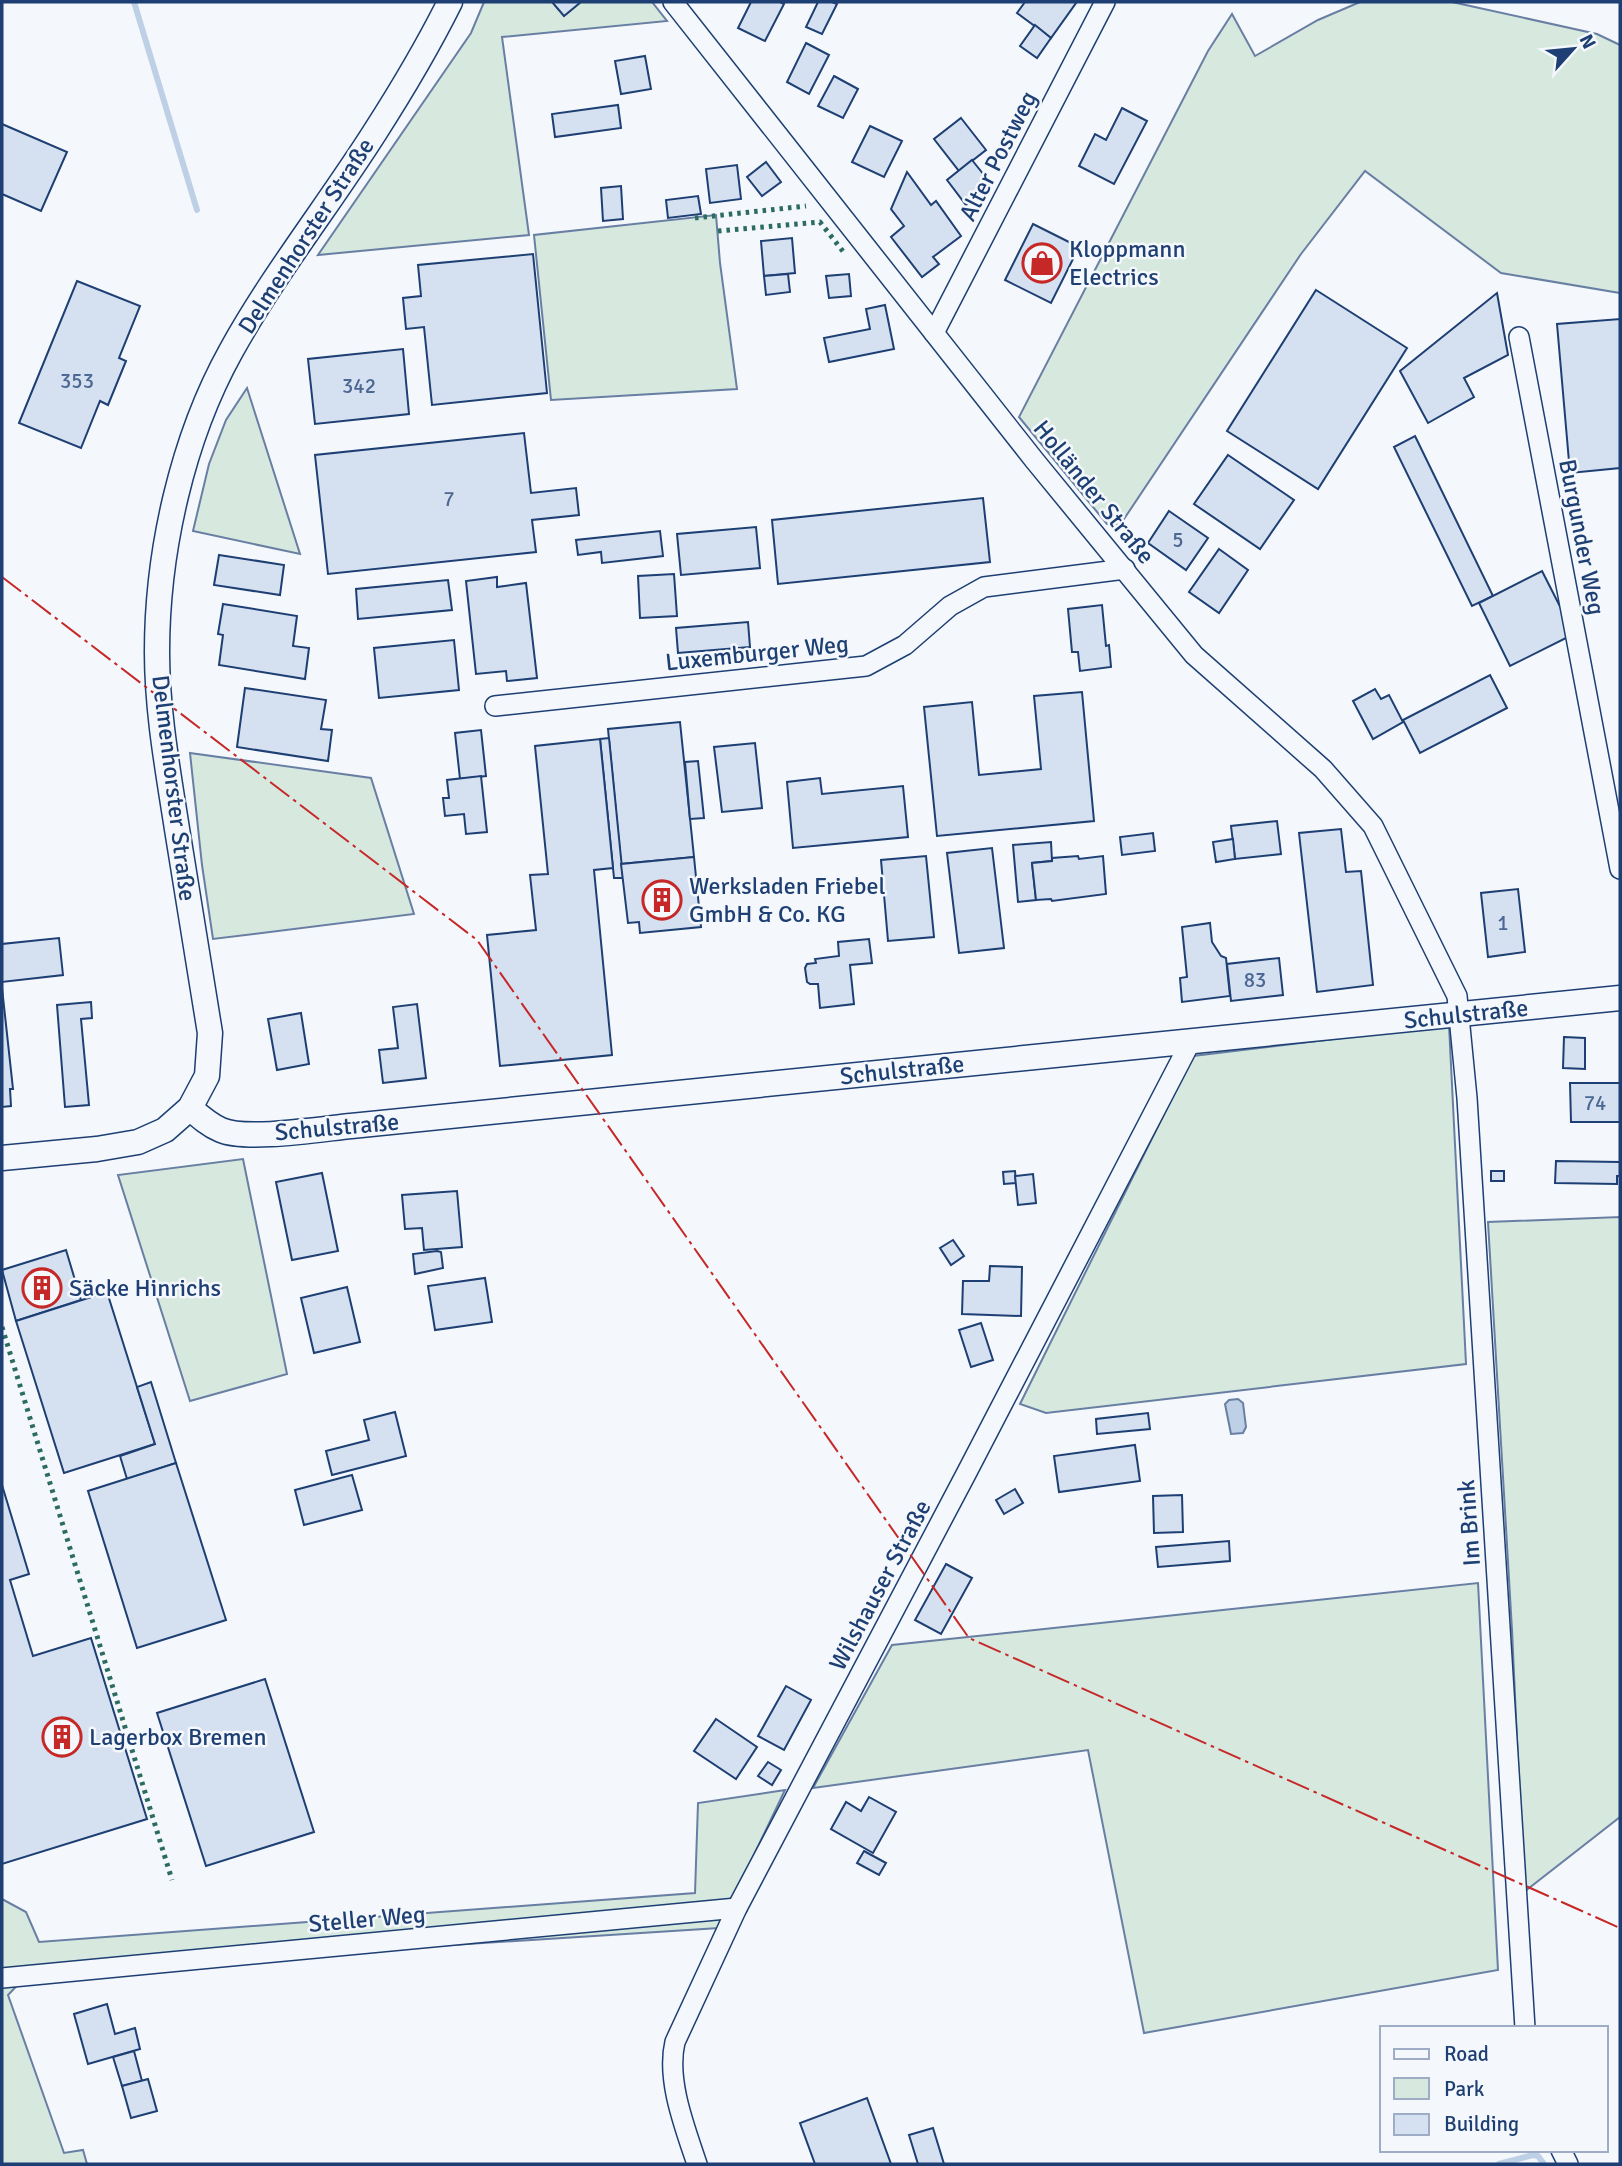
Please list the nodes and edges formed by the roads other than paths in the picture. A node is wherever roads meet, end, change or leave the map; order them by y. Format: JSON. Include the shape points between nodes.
{"nodes":[{"id":1,"x":450,"y":2,"type":"edge"},
{"id":2,"x":673,"y":2,"type":"edge"},
{"id":3,"x":1105,"y":2,"type":"edge"},
{"id":4,"x":934,"y":333,"type":"junction"},
{"id":5,"x":1519,"y":337,"type":"dead end"},
{"id":6,"x":1125,"y":569,"type":"junction"},
{"id":7,"x":495,"y":706,"type":"dead end"},
{"id":8,"x":1620,"y":869,"type":"edge"},
{"id":9,"x":1620,"y":998,"type":"edge"},
{"id":10,"x":1459,"y":1015,"type":"junction"},
{"id":11,"x":1191,"y":1041,"type":"junction"},
{"id":12,"x":190,"y":1108,"type":"junction"},
{"id":13,"x":2,"y":1158,"type":"edge"},
{"id":14,"x":737,"y":1908,"type":"junction"},
{"id":15,"x":2,"y":1978,"type":"edge"},
{"id":16,"x":1525,"y":2026,"type":"edge"},
{"id":17,"x":697,"y":2164,"type":"edge"}],
"edges":[{"from":1,"to":12,"type":"street","name":"Delmenhorster Straße","via":[[375,132],[230,352],[198,422],[174,503],[161,580],[157,653],[161,724],[210,1033],[207,1076]]},
{"from":2,"to":4,"type":"street","name":"Holländer Straße"},
{"from":3,"to":4,"type":"street","name":"Alter Postweg"},
{"from":4,"to":6,"type":"street","name":"Holländer Straße"},
{"from":5,"to":8,"type":"street","name":"Burgunder Weg"},
{"from":6,"to":7,"type":"street","name":"Luxemburger Weg","via":[[984,587],[950,606],[905,645],[866,666]]},
{"from":6,"to":10,"type":"street","name":"Holländer Straße","via":[[1194,655],[1323,769],[1373,826],[1457,996]]},
{"from":9,"to":10,"type":"street","name":"Schulstraße"},
{"from":10,"to":11,"type":"street","name":"Schulstraße"},
{"from":10,"to":16,"type":"street","name":"Im Brink"},
{"from":11,"to":12,"type":"street","name":"Schulstraße","via":[[248,1135],[223,1131]]},
{"from":11,"to":14,"type":"street","name":"Wilshauser Straße"},
{"from":12,"to":13,"type":"street","name":"Delmenhorster Straße","via":[[165,1130],[138,1142]]},
{"from":14,"to":15,"type":"street","name":"Steller Weg"},
{"from":14,"to":17,"type":"street","name":"Wilshauser Straße","via":[[672,2054],[676,2090]]}]}
